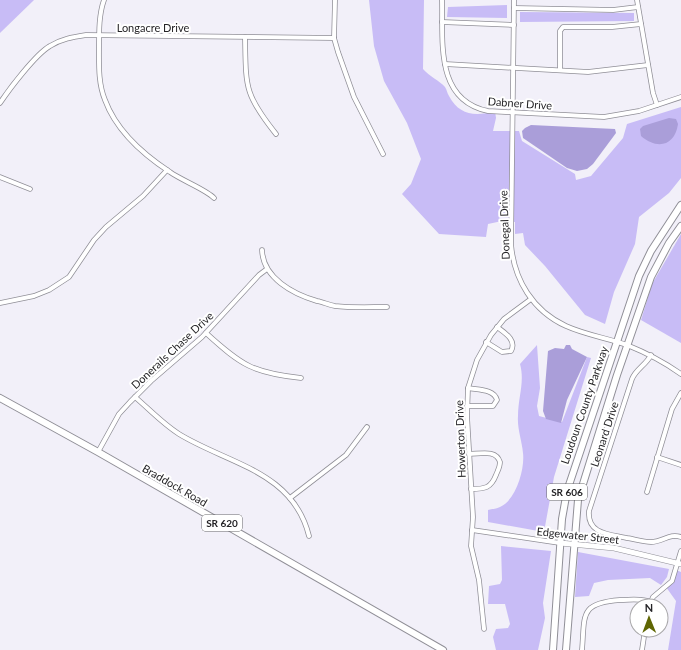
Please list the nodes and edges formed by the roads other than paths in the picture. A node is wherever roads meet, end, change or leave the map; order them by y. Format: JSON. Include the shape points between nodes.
{"nodes":[{"id":1,"x":104,"y":0,"type":"edge"},
{"id":2,"x":335,"y":0,"type":"edge"},
{"id":3,"x":442,"y":0,"type":"edge"},
{"id":4,"x":514,"y":0,"type":"edge"},
{"id":5,"x":637,"y":0,"type":"edge"},
{"id":6,"x":514,"y":8,"type":"junction"},
{"id":7,"x":638,"y":8,"type":"junction"},
{"id":8,"x":442,"y":22,"type":"junction"},
{"id":9,"x":641,"y":24,"type":"junction"},
{"id":10,"x":514,"y":25,"type":"junction"},
{"id":11,"x":99,"y":36,"type":"junction"},
{"id":12,"x":246,"y":37,"type":"junction"},
{"id":13,"x":334,"y":38,"type":"junction"},
{"id":14,"x":445,"y":64,"type":"junction"},
{"id":15,"x":648,"y":65,"type":"junction"},
{"id":16,"x":513,"y":67,"type":"junction"},
{"id":17,"x":560,"y":70,"type":"junction"},
{"id":18,"x":681,"y":97,"type":"edge"},
{"id":19,"x":0,"y":103,"type":"edge"},
{"id":20,"x":656,"y":105,"type":"junction"},
{"id":21,"x":513,"y":112,"type":"junction"},
{"id":22,"x":276,"y":134,"type":"dead end"},
{"id":23,"x":383,"y":154,"type":"dead end"},
{"id":24,"x":167,"y":170,"type":"junction"},
{"id":25,"x":0,"y":177,"type":"edge"},
{"id":26,"x":30,"y":189,"type":"dead end"},
{"id":27,"x":214,"y":198,"type":"dead end"},
{"id":28,"x":681,"y":204,"type":"edge"},
{"id":29,"x":681,"y":226,"type":"edge"},
{"id":30,"x":262,"y":250,"type":"dead end"},
{"id":31,"x":267,"y":269,"type":"junction"},
{"id":32,"x":531,"y":298,"type":"junction"},
{"id":33,"x":0,"y":303,"type":"edge"},
{"id":34,"x":387,"y":307,"type":"dead end"},
{"id":35,"x":497,"y":327,"type":"junction"},
{"id":36,"x":206,"y":333,"type":"junction"},
{"id":37,"x":486,"y":342,"type":"junction"},
{"id":38,"x":616,"y":342,"type":"junction"},
{"id":39,"x":627,"y":345,"type":"junction"},
{"id":40,"x":651,"y":355,"type":"junction"},
{"id":41,"x":681,"y":374,"type":"edge"},
{"id":42,"x":301,"y":378,"type":"dead end"},
{"id":43,"x":468,"y":388,"type":"junction"},
{"id":44,"x":681,"y":393,"type":"edge"},
{"id":45,"x":135,"y":397,"type":"junction"},
{"id":46,"x":0,"y":398,"type":"edge"},
{"id":47,"x":467,"y":406,"type":"junction"},
{"id":48,"x":367,"y":427,"type":"dead end"},
{"id":49,"x":98,"y":452,"type":"junction"},
{"id":50,"x":469,"y":454,"type":"junction"},
{"id":51,"x":657,"y":457,"type":"junction"},
{"id":52,"x":681,"y":465,"type":"edge"},
{"id":53,"x":471,"y":489,"type":"junction"},
{"id":54,"x":647,"y":492,"type":"dead end"},
{"id":55,"x":290,"y":498,"type":"junction"},
{"id":56,"x":472,"y":530,"type":"junction"},
{"id":57,"x":309,"y":536,"type":"dead end"},
{"id":58,"x":681,"y":537,"type":"edge"},
{"id":59,"x":560,"y":543,"type":"junction"},
{"id":60,"x":574,"y":544,"type":"junction"},
{"id":61,"x":681,"y":551,"type":"edge"},
{"id":62,"x":679,"y":564,"type":"edge"},
{"id":63,"x":653,"y":598,"type":"edge"},
{"id":64,"x":629,"y":600,"type":"edge"},
{"id":65,"x":484,"y":629,"type":"dead end"},
{"id":66,"x":644,"y":638,"type":"edge"},
{"id":67,"x":443,"y":650,"type":"edge"},
{"id":68,"x":553,"y":650,"type":"edge"},
{"id":69,"x":566,"y":650,"type":"edge"},
{"id":70,"x":582,"y":650,"type":"edge"},
{"id":71,"x":642,"y":650,"type":"edge"}],
"edges":[{"from":1,"to":11,"type":"street"},
{"from":2,"to":13,"type":"street"},
{"from":3,"to":8,"type":"street","name":"Dabner Drive"},
{"from":4,"to":6,"type":"street","name":"Donegal Drive"},
{"from":5,"to":7,"type":"street"},
{"from":6,"to":7,"type":"street"},
{"from":6,"to":10,"type":"street","name":"Donegal Drive"},
{"from":7,"to":9,"type":"street"},
{"from":8,"to":10,"type":"street"},
{"from":8,"to":14,"type":"street","name":"Dabner Drive"},
{"from":9,"to":15,"type":"street"},
{"from":9,"to":17,"type":"street","via":[[563,27],[560,31]]},
{"from":10,"to":16,"type":"street","name":"Donegal Drive"},
{"from":11,"to":12,"type":"street","name":"Longacre Drive"},
{"from":11,"to":19,"type":"street","name":"Longacre Drive","via":[[72,37],[48,46]]},
{"from":11,"to":24,"type":"street","via":[[100,78],[105,100],[114,118],[126,134]]},
{"from":12,"to":13,"type":"street","name":"Longacre Drive"},
{"from":12,"to":22,"type":"street","via":[[248,92],[259,114]]},
{"from":13,"to":23,"type":"street","via":[[354,97]]},
{"from":14,"to":16,"type":"street"},
{"from":14,"to":21,"type":"street","name":"Dabner Drive","via":[[450,84],[468,104],[488,111]]},
{"from":15,"to":17,"type":"street","via":[[599,72]]},
{"from":15,"to":20,"type":"street"},
{"from":16,"to":17,"type":"street"},
{"from":16,"to":21,"type":"street","name":"Donegal Drive"},
{"from":18,"to":20,"type":"street","name":"Dabner Drive"},
{"from":20,"to":21,"type":"street","name":"Dabner Drive","via":[[639,111],[604,117]]},
{"from":21,"to":32,"type":"street","name":"Donegal Drive","via":[[512,255],[517,275]]},
{"from":24,"to":27,"type":"street"},
{"from":24,"to":33,"type":"street","via":[[143,196],[94,240],[69,277],[34,296]]},
{"from":25,"to":26,"type":"street"},
{"from":28,"to":38,"type":"main road","name":"Loudoun County Parkway","number":"SR 606","via":[[644,262]]},
{"from":29,"to":39,"type":"main road","name":"Loudoun County Parkway","number":"SR 606","via":[[669,242],[651,278]]},
{"from":30,"to":31,"type":"street"},
{"from":31,"to":34,"type":"street","via":[[290,291],[307,298],[333,306]]},
{"from":31,"to":36,"type":"street","name":"Donerails Chase Drive"},
{"from":32,"to":35,"type":"street","name":"Howerton Drive"},
{"from":32,"to":38,"type":"street","name":"Donegal Drive","via":[[543,312],[558,322]]},
{"from":35,"to":37,"type":"street","name":"Howerton Drive"},
{"from":35,"to":37,"type":"street","via":[[511,340],[511,350],[502,352]]},
{"from":36,"to":42,"type":"street","via":[[242,363],[274,375]]},
{"from":36,"to":45,"type":"street","name":"Donerails Chase Drive"},
{"from":37,"to":43,"type":"street","name":"Howerton Drive","via":[[476,360]]},
{"from":38,"to":39,"type":"street","name":"Donegal Drive"},
{"from":38,"to":59,"type":"main road","name":"Loudoun County Parkway","number":"SR 606","via":[[572,473],[563,508]]},
{"from":39,"to":40,"type":"street","name":"Donegal Drive"},
{"from":39,"to":60,"type":"main road","name":"Loudoun County Parkway","number":"SR 606","via":[[578,500]]},
{"from":40,"to":41,"type":"street","name":"Donegal Drive"},
{"from":40,"to":58,"type":"street","name":"Leonard Drive","via":[[632,379],[589,510],[589,519],[593,527],[603,534],[649,542],[669,536]]},
{"from":43,"to":47,"type":"street","name":"Howerton Drive"},
{"from":43,"to":47,"type":"street","via":[[492,392],[498,400],[493,406]]},
{"from":44,"to":51,"type":"street","via":[[672,409]]},
{"from":45,"to":49,"type":"street","name":"Donerails Chase Drive","via":[[119,414]]},
{"from":45,"to":55,"type":"street","via":[[178,433],[243,464]]},
{"from":46,"to":49,"type":"main road","name":"Braddock Road","number":"SR 620"},
{"from":47,"to":50,"type":"street","name":"Howerton Drive"},
{"from":48,"to":55,"type":"street","via":[[346,455]]},
{"from":49,"to":67,"type":"main road","name":"Braddock Road","number":"SR 620"},
{"from":50,"to":53,"type":"street","name":"Howerton Drive"},
{"from":50,"to":53,"type":"street","via":[[492,454],[497,456],[500,462],[490,486],[484,489]]},
{"from":51,"to":52,"type":"street"},
{"from":51,"to":54,"type":"street"},
{"from":53,"to":56,"type":"street","name":"Howerton Drive"},
{"from":55,"to":57,"type":"street","via":[[302,514]]},
{"from":56,"to":59,"type":"street","name":"Edgewater Street"},
{"from":56,"to":65,"type":"street","name":"Howerton Drive","via":[[471,546],[479,580]]},
{"from":59,"to":60,"type":"street","name":"Edgewater Street"},
{"from":59,"to":68,"type":"main road","name":"Loudoun County Parkway","number":"SR 606"},
{"from":60,"to":62,"type":"street","name":"Edgewater Street","via":[[614,548]]},
{"from":60,"to":69,"type":"main road","name":"Loudoun County Parkway","number":"SR 606"},
{"from":61,"to":62,"type":"street"},
{"from":62,"to":63,"type":"street","via":[[672,581]]},
{"from":64,"to":70,"type":"street","via":[[604,601],[590,607],[584,618]]},
{"from":66,"to":71,"type":"street"}]}
